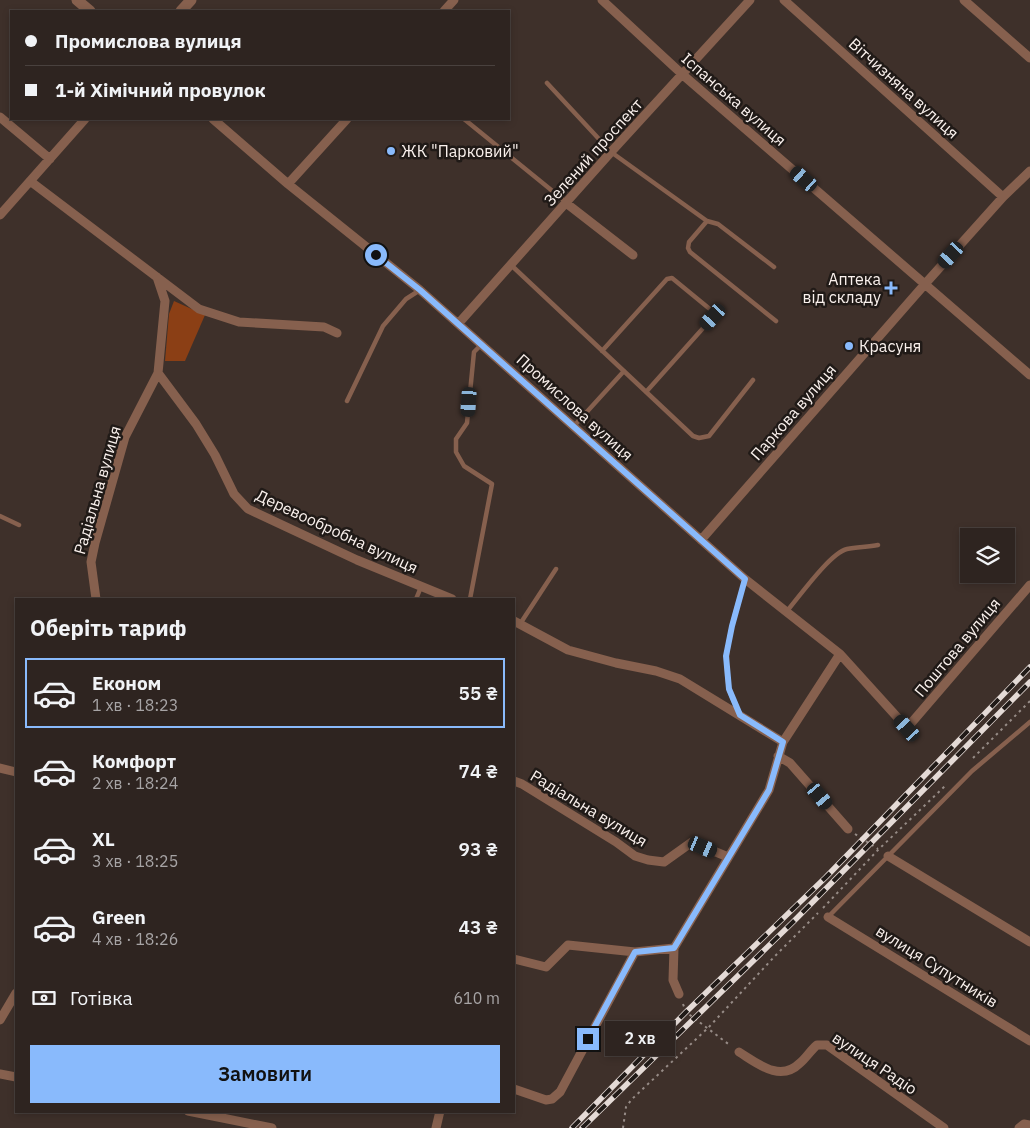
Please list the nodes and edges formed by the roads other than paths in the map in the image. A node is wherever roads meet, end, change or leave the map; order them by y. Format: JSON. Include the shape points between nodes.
{"nodes":[{"id":1,"x":77,"y":0,"type":"edge"},
{"id":2,"x":191,"y":0,"type":"edge"},
{"id":3,"x":454,"y":0,"type":"edge"},
{"id":4,"x":602,"y":0,"type":"edge"},
{"id":5,"x":750,"y":0,"type":"edge"},
{"id":6,"x":784,"y":0,"type":"edge"},
{"id":7,"x":964,"y":0,"type":"edge"},
{"id":8,"x":89,"y":10,"type":"edge"},
{"id":9,"x":182,"y":10,"type":"edge"},
{"id":10,"x":445,"y":10,"type":"edge"},
{"id":11,"x":1030,"y":58,"type":"edge"},
{"id":12,"x":683,"y":75,"type":"junction"},
{"id":13,"x":547,"y":83,"type":"dead end"},
{"id":14,"x":0,"y":117,"type":"edge"},
{"id":15,"x":84,"y":120,"type":"edge"},
{"id":16,"x":214,"y":120,"type":"edge"},
{"id":17,"x":346,"y":120,"type":"edge"},
{"id":18,"x":465,"y":120,"type":"edge"},
{"id":19,"x":611,"y":152,"type":"junction"},
{"id":20,"x":50,"y":159,"type":"junction"},
{"id":21,"x":1030,"y":171,"type":"edge"},
{"id":22,"x":30,"y":181,"type":"junction"},
{"id":23,"x":288,"y":184,"type":"junction"},
{"id":24,"x":1003,"y":197,"type":"junction"},
{"id":25,"x":566,"y":202,"type":"junction"},
{"id":26,"x":0,"y":215,"type":"edge"},
{"id":27,"x":707,"y":221,"type":"junction"},
{"id":28,"x":633,"y":255,"type":"dead end"},
{"id":29,"x":511,"y":265,"type":"junction"},
{"id":30,"x":774,"y":267,"type":"dead end"},
{"id":31,"x":157,"y":277,"type":"junction"},
{"id":32,"x":924,"y":284,"type":"junction"},
{"id":33,"x":420,"y":290,"type":"junction"},
{"id":34,"x":776,"y":321,"type":"dead end"},
{"id":35,"x":458,"y":324,"type":"junction"},
{"id":36,"x":337,"y":333,"type":"dead end"},
{"id":37,"x":481,"y":345,"type":"junction"},
{"id":38,"x":602,"y":351,"type":"junction"},
{"id":39,"x":624,"y":371,"type":"junction"},
{"id":40,"x":158,"y":373,"type":"junction"},
{"id":41,"x":1030,"y":375,"type":"edge"},
{"id":42,"x":753,"y":380,"type":"dead end"},
{"id":43,"x":646,"y":392,"type":"junction"},
{"id":44,"x":347,"y":402,"type":"dead end"},
{"id":45,"x":573,"y":427,"type":"junction"},
{"id":46,"x":0,"y":516,"type":"edge"},
{"id":47,"x":19,"y":525,"type":"dead end"},
{"id":48,"x":701,"y":540,"type":"junction"},
{"id":49,"x":878,"y":545,"type":"dead end"},
{"id":50,"x":556,"y":569,"type":"dead end"},
{"id":51,"x":745,"y":579,"type":"junction"},
{"id":52,"x":1030,"y":585,"type":"edge"},
{"id":53,"x":421,"y":587,"type":"junction"},
{"id":54,"x":96,"y":598,"type":"edge"},
{"id":55,"x":416,"y":598,"type":"edge"},
{"id":56,"x":449,"y":598,"type":"edge"},
{"id":57,"x":470,"y":598,"type":"edge"},
{"id":58,"x":786,"y":612,"type":"junction"},
{"id":59,"x":517,"y":622,"type":"edge"},
{"id":60,"x":840,"y":654,"type":"junction"},
{"id":61,"x":740,"y":715,"type":"junction"},
{"id":62,"x":1030,"y":722,"type":"edge"},
{"id":63,"x":907,"y":728,"type":"joint"},
{"id":64,"x":783,"y":742,"type":"junction"},
{"id":65,"x":778,"y":756,"type":"junction"},
{"id":66,"x":0,"y":768,"type":"edge"},
{"id":67,"x":15,"y":772,"type":"edge"},
{"id":68,"x":515,"y":781,"type":"edge"},
{"id":69,"x":848,"y":830,"type":"road end"},
{"id":70,"x":888,"y":856,"type":"junction"},
{"id":71,"x":728,"y":857,"type":"junction"},
{"id":72,"x":828,"y":917,"type":"joint"},
{"id":73,"x":1030,"y":942,"type":"edge"},
{"id":74,"x":674,"y":948,"type":"junction"},
{"id":75,"x":635,"y":952,"type":"junction"},
{"id":76,"x":515,"y":959,"type":"edge"},
{"id":77,"x":679,"y":994,"type":"road end"},
{"id":78,"x":15,"y":995,"type":"edge"},
{"id":79,"x":0,"y":1020,"type":"edge"},
{"id":80,"x":1030,"y":1041,"type":"edge"},
{"id":81,"x":739,"y":1052,"type":"road end"},
{"id":82,"x":0,"y":1074,"type":"edge"},
{"id":83,"x":15,"y":1077,"type":"edge"},
{"id":84,"x":515,"y":1089,"type":"edge"},
{"id":85,"x":198,"y":1113,"type":"edge"},
{"id":86,"x":440,"y":1113,"type":"edge"},
{"id":87,"x":1030,"y":1125,"type":"edge"},
{"id":88,"x":272,"y":1128,"type":"edge"},
{"id":89,"x":436,"y":1128,"type":"edge"},
{"id":90,"x":944,"y":1128,"type":"edge"},
{"id":91,"x":1019,"y":1128,"type":"edge"}],
"edges":[{"from":1,"to":8,"type":"street"},
{"from":2,"to":9,"type":"street"},
{"from":3,"to":10,"type":"street"},
{"from":4,"to":12,"type":"street","name":"Іспанська вулиця"},
{"from":5,"to":12,"type":"street","name":"Зелений проспект"},
{"from":6,"to":24,"type":"street","name":"Вітчизняна вулиця"},
{"from":7,"to":11,"type":"street"},
{"from":12,"to":19,"type":"street","name":"Зелений проспект"},
{"from":12,"to":32,"type":"street","name":"Іспанська вулиця"},
{"from":13,"to":19,"type":"lane"},
{"from":14,"to":20,"type":"street"},
{"from":15,"to":20,"type":"street"},
{"from":16,"to":23,"type":"street","name":"Промислова вулиця"},
{"from":17,"to":23,"type":"street"},
{"from":18,"to":25,"type":"lane"},
{"from":19,"to":25,"type":"street","name":"Зелений проспект"},
{"from":19,"to":27,"type":"lane"},
{"from":20,"to":22,"type":"street"},
{"from":21,"to":24,"type":"street","name":"Паркова вулиця"},
{"from":22,"to":26,"type":"street"},
{"from":22,"to":31,"type":"street"},
{"from":23,"to":33,"type":"street","name":"Промислова вулиця"},
{"from":24,"to":32,"type":"street","name":"Паркова вулиця"},
{"from":25,"to":28,"type":"street"},
{"from":25,"to":29,"type":"street","name":"Зелений проспект"},
{"from":27,"to":30,"type":"lane","via":[[718,224]]},
{"from":27,"to":34,"type":"lane","via":[[689,242],[690,252]]},
{"from":29,"to":35,"type":"street","name":"Зелений проспект"},
{"from":29,"to":38,"type":"lane"},
{"from":31,"to":36,"type":"street","via":[[199,310],[239,322],[324,327]]},
{"from":31,"to":40,"type":"street","name":"Радіальна вулиця","via":[[166,301]]},
{"from":32,"to":41,"type":"street","name":"Іспанська вулиця"},
{"from":32,"to":48,"type":"street","name":"Паркова вулиця"},
{"from":33,"to":35,"type":"street","name":"Промислова вулиця"},
{"from":33,"to":44,"type":"lane","via":[[406,299],[383,326]]},
{"from":35,"to":37,"type":"street","name":"Промислова вулиця"},
{"from":37,"to":45,"type":"street","name":"Промислова вулиця"},
{"from":37,"to":57,"type":"lane","via":[[474,352],[467,424],[456,439],[456,452],[464,466],[492,484]]},
{"from":38,"to":39,"type":"lane"},
{"from":38,"to":43,"type":"lane","via":[[667,279],[672,278],[711,310],[713,317]]},
{"from":39,"to":43,"type":"lane"},
{"from":39,"to":45,"type":"lane"},
{"from":40,"to":53,"type":"street","name":"Деревообробна вулиця","via":[[196,424],[234,494],[248,509]]},
{"from":40,"to":54,"type":"street","name":"Радіальна вулиця","via":[[125,437],[95,543],[91,562]]},
{"from":42,"to":43,"type":"lane","via":[[709,436],[699,438]]},
{"from":45,"to":48,"type":"street","name":"Промислова вулиця"},
{"from":46,"to":47,"type":"lane"},
{"from":48,"to":51,"type":"street","name":"Промислова вулиця"},
{"from":49,"to":58,"type":"lane","via":[[840,552]]},
{"from":50,"to":59,"type":"lane"},
{"from":51,"to":58,"type":"street","name":"Промислова вулиця"},
{"from":51,"to":61,"type":"lane","via":[[726,656],[729,689]]},
{"from":52,"to":63,"type":"street","name":"Поштова вулиця"},
{"from":53,"to":55,"type":"lane"},
{"from":53,"to":56,"type":"street","name":"Деревообробна вулиця"},
{"from":58,"to":60,"type":"street","name":"Промислова вулиця"},
{"from":59,"to":61,"type":"street","via":[[568,650],[680,679]]},
{"from":60,"to":63,"type":"street","name":"Промислова вулиця"},
{"from":60,"to":64,"type":"street"},
{"from":61,"to":64,"type":"street"},
{"from":62,"to":70,"type":"lane","via":[[972,771]]},
{"from":64,"to":65,"type":"street"},
{"from":65,"to":69,"type":"street","via":[[790,764]]},
{"from":65,"to":71,"type":"street","via":[[769,790]]},
{"from":66,"to":67,"type":"street"},
{"from":68,"to":71,"type":"street","name":"Радіальна вулиця","via":[[635,856],[664,862],[692,842]]},
{"from":70,"to":72,"type":"lane"},
{"from":70,"to":73,"type":"street"},
{"from":71,"to":74,"type":"street"},
{"from":72,"to":80,"type":"street","name":"вулиця Супутників"},
{"from":74,"to":75,"type":"street"},
{"from":74,"to":77,"type":"street","via":[[673,980]]},
{"from":75,"to":76,"type":"street","via":[[568,945],[546,968]]},
{"from":75,"to":84,"type":"street","via":[[556,1096],[546,1100]]},
{"from":78,"to":79,"type":"street"},
{"from":81,"to":90,"type":"street","name":"вулиця Радіо","via":[[768,1070],[783,1072],[799,1064],[817,1045],[827,1045]]},
{"from":82,"to":83,"type":"street"},
{"from":85,"to":88,"type":"street"},
{"from":86,"to":89,"type":"street"},
{"from":87,"to":91,"type":"street","via":[[1024,1124]]}]}
